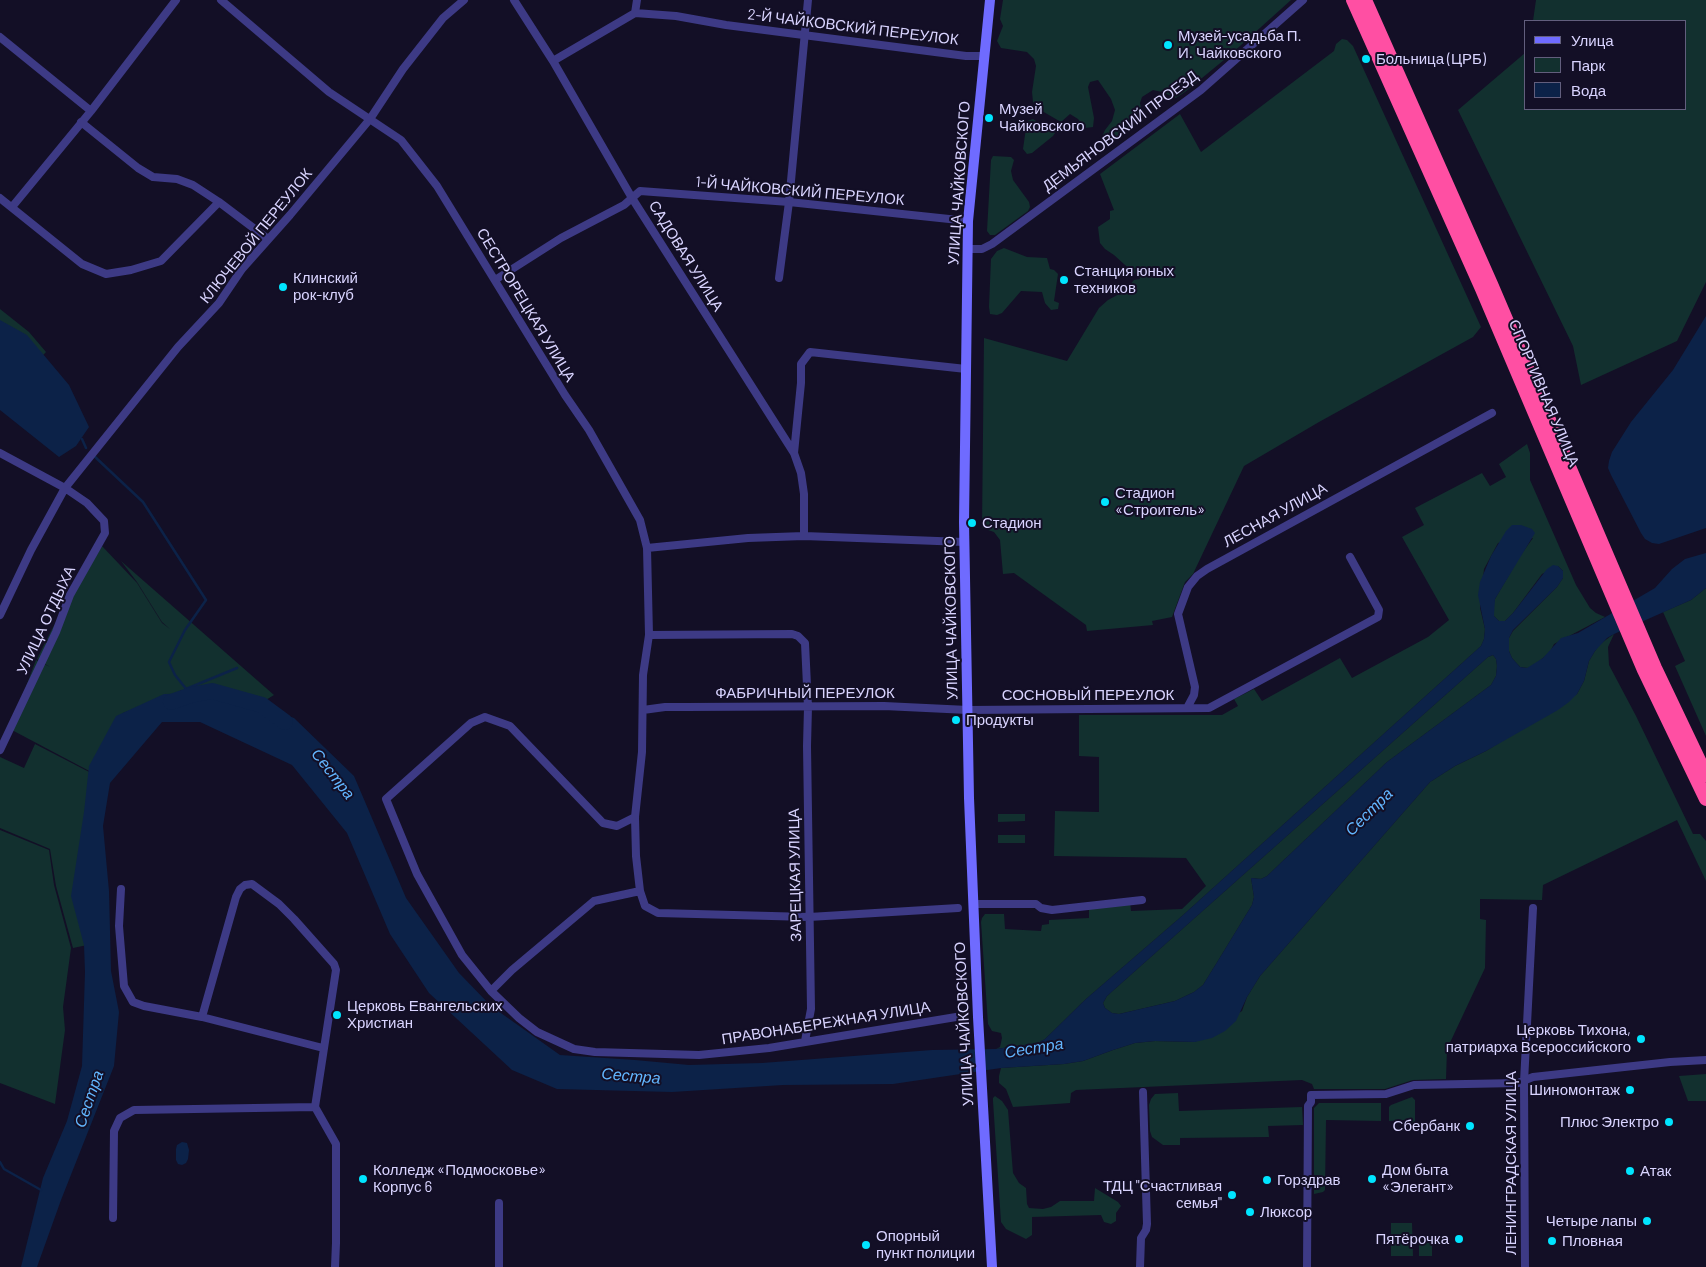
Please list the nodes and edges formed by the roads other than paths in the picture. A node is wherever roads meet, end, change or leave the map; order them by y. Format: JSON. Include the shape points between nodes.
{"nodes":[{"id":1,"x":176,"y":0,"type":"edge"},
{"id":2,"x":221,"y":0,"type":"edge"},
{"id":3,"x":464,"y":0,"type":"edge"},
{"id":4,"x":514,"y":0,"type":"edge"},
{"id":5,"x":637,"y":0,"type":"edge"},
{"id":6,"x":808,"y":0,"type":"edge"},
{"id":7,"x":990,"y":0,"type":"edge"},
{"id":8,"x":1303,"y":0,"type":"edge"},
{"id":9,"x":1353,"y":0,"type":"edge"},
{"id":10,"x":1365,"y":0,"type":"edge"},
{"id":11,"x":635,"y":13,"type":"junction"},
{"id":12,"x":804,"y":34,"type":"junction"},
{"id":13,"x":0,"y":37,"type":"edge"},
{"id":14,"x":984,"y":56,"type":"junction"},
{"id":15,"x":553,"y":61,"type":"junction"},
{"id":16,"x":91,"y":111,"type":"junction"},
{"id":17,"x":370,"y":119,"type":"junction"},
{"id":18,"x":81,"y":122,"type":"junction"},
{"id":19,"x":0,"y":198,"type":"edge"},
{"id":20,"x":632,"y":198,"type":"junction"},
{"id":21,"x":219,"y":202,"type":"junction"},
{"id":22,"x":789,"y":202,"type":"junction"},
{"id":23,"x":12,"y":207,"type":"junction"},
{"id":24,"x":968,"y":221,"type":"junction"},
{"id":25,"x":268,"y":239,"type":"junction"},
{"id":26,"x":968,"y":249,"type":"junction"},
{"id":27,"x":779,"y":278,"type":"dead end"},
{"id":28,"x":495,"y":280,"type":"junction"},
{"id":29,"x":966,"y":368,"type":"junction"},
{"id":30,"x":1492,"y":413,"type":"dead end"},
{"id":31,"x":0,"y":453,"type":"edge"},
{"id":32,"x":794,"y":453,"type":"junction"},
{"id":33,"x":66,"y":488,"type":"junction"},
{"id":34,"x":804,"y":536,"type":"junction"},
{"id":35,"x":964,"y":542,"type":"junction"},
{"id":36,"x":647,"y":548,"type":"junction"},
{"id":37,"x":1350,"y":557,"type":"dead end"},
{"id":38,"x":1605,"y":567,"type":"junction"},
{"id":39,"x":0,"y":615,"type":"edge"},
{"id":40,"x":648,"y":635,"type":"junction"},
{"id":41,"x":1650,"y":669,"type":"junction"},
{"id":42,"x":808,"y":707,"type":"junction"},
{"id":43,"x":1187,"y":708,"type":"junction"},
{"id":44,"x":643,"y":710,"type":"junction"},
{"id":45,"x":968,"y":710,"type":"junction"},
{"id":46,"x":0,"y":750,"type":"edge"},
{"id":47,"x":1706,"y":775,"type":"edge"},
{"id":48,"x":1706,"y":799,"type":"edge"},
{"id":49,"x":635,"y":816,"type":"junction"},
{"id":50,"x":121,"y":889,"type":"dead end"},
{"id":51,"x":640,"y":891,"type":"junction"},
{"id":52,"x":1142,"y":900,"type":"dead end"},
{"id":53,"x":973,"y":904,"type":"junction"},
{"id":54,"x":958,"y":908,"type":"dead end"},
{"id":55,"x":1532,"y":908,"type":"dead end"},
{"id":56,"x":809,"y":917,"type":"junction"},
{"id":57,"x":491,"y":991,"type":"junction"},
{"id":58,"x":202,"y":1017,"type":"junction"},
{"id":59,"x":956,"y":1017,"type":"dead end"},
{"id":60,"x":805,"y":1041,"type":"junction"},
{"id":61,"x":323,"y":1048,"type":"junction"},
{"id":62,"x":1706,"y":1060,"type":"edge"},
{"id":63,"x":1524,"y":1082,"type":"junction"},
{"id":64,"x":1143,"y":1092,"type":"dead end"},
{"id":65,"x":315,"y":1107,"type":"junction"},
{"id":66,"x":499,"y":1204,"type":"dead end"},
{"id":67,"x":113,"y":1218,"type":"dead end"},
{"id":68,"x":334,"y":1267,"type":"edge"},
{"id":69,"x":499,"y":1267,"type":"edge"},
{"id":70,"x":992,"y":1267,"type":"edge"},
{"id":71,"x":1140,"y":1267,"type":"edge"},
{"id":72,"x":1307,"y":1267,"type":"edge"},
{"id":73,"x":1526,"y":1267,"type":"edge"}],
"edges":[{"from":1,"to":16,"type":"street"},
{"from":2,"to":17,"type":"street","name":"СЕСТРОРЕЦКАЯ УЛИЦА","via":[[329,92]]},
{"from":3,"to":17,"type":"street","name":"КЛЮЧЕВОЙ ПЕРЕУЛОК","via":[[442,18],[423,42]]},
{"from":4,"to":15,"type":"street","name":"САДОВАЯ УЛИЦА"},
{"from":5,"to":11,"type":"street"},
{"from":6,"to":12,"type":"street"},
{"from":7,"to":14,"type":"street","name":"УЛИЦА ЧАЙКОВСКОГО"},
{"from":8,"to":26,"type":"street","name":"ДЕМЬЯНОВСКИЙ ПРОЕЗД","via":[[1201,90],[992,244],[982,250]]},
{"from":9,"to":38,"type":"highway","name":"СПОРТИВНАЯ УЛИЦА"},
{"from":10,"to":38,"type":"highway","name":"СПОРТИВНАЯ УЛИЦА","via":[[1491,284]]},
{"from":11,"to":12,"type":"street","name":"2-Й ЧАЙКОВСКИЙ ПЕРЕУЛОК"},
{"from":11,"to":15,"type":"street"},
{"from":12,"to":14,"type":"street","name":"2-Й ЧАЙКОВСКИЙ ПЕРЕУЛОК"},
{"from":12,"to":22,"type":"street"},
{"from":13,"to":16,"type":"street"},
{"from":14,"to":24,"type":"street","name":"УЛИЦА ЧАЙКОВСКОГО"},
{"from":15,"to":20,"type":"street","name":"САДОВАЯ УЛИЦА"},
{"from":16,"to":18,"type":"street"},
{"from":17,"to":25,"type":"street","name":"КЛЮЧЕВОЙ ПЕРЕУЛОК"},
{"from":17,"to":28,"type":"street","name":"СЕСТРОРЕЦКАЯ УЛИЦА","via":[[401,140],[437,186]]},
{"from":18,"to":21,"type":"street","via":[[153,177],[177,178]]},
{"from":18,"to":23,"type":"street"},
{"from":19,"to":23,"type":"street"},
{"from":20,"to":22,"type":"street","name":"1-Й ЧАЙКОВСКИЙ ПЕРЕУЛОК","via":[[640,191]]},
{"from":20,"to":28,"type":"street","name":"1-Й ЧАЙКОВСКИЙ ПЕРЕУЛОК"},
{"from":20,"to":32,"type":"street","name":"САДОВАЯ УЛИЦА"},
{"from":21,"to":23,"type":"street","via":[[161,261],[106,274],[82,264]]},
{"from":21,"to":25,"type":"street"},
{"from":22,"to":24,"type":"street","name":"1-Й ЧАЙКОВСКИЙ ПЕРЕУЛОК"},
{"from":22,"to":27,"type":"street"},
{"from":24,"to":26,"type":"street","name":"УЛИЦА ЧАЙКОВСКОГО"},
{"from":25,"to":33,"type":"street","name":"КЛЮЧЕВОЙ ПЕРЕУЛОК","via":[[242,269],[220,303],[178,347]]},
{"from":26,"to":29,"type":"street","name":"УЛИЦА ЧАЙКОВСКОГО"},
{"from":28,"to":36,"type":"street","name":"СЕСТРОРЕЦКАЯ УЛИЦА","via":[[636,512]]},
{"from":29,"to":32,"type":"street","via":[[810,352],[801,364]]},
{"from":29,"to":35,"type":"street","name":"УЛИЦА ЧАЙКОВСКОГО"},
{"from":30,"to":43,"type":"street","name":"ЛЕСНАЯ УЛИЦА","via":[[1197,576],[1188,588],[1178,614],[1195,687]]},
{"from":31,"to":33,"type":"street","name":"УЛИЦА ОТДЫХА"},
{"from":32,"to":34,"type":"street","name":"САДОВАЯ УЛИЦА","via":[[804,494]]},
{"from":33,"to":39,"type":"street","name":"КЛЮЧЕВОЙ ПЕРЕУЛОК"},
{"from":33,"to":46,"type":"street","name":"УЛИЦА ОТДЫХА","via":[[104,521],[105,532],[70,596]]},
{"from":34,"to":35,"type":"street"},
{"from":34,"to":36,"type":"street"},
{"from":35,"to":45,"type":"street","name":"УЛИЦА ЧАЙКОВСКОГО"},
{"from":36,"to":40,"type":"street","name":"СЕСТРОРЕЦКАЯ УЛИЦА"},
{"from":37,"to":43,"type":"street","name":"СОСНОВЫЙ ПЕРЕУЛОК","via":[[1379,610],[1378,617],[1209,708]]},
{"from":38,"to":41,"type":"highway","name":"СПОРТИВНАЯ УЛИЦА"},
{"from":40,"to":42,"type":"street","name":"ЗАРЕЦКАЯ УЛИЦА","via":[[798,636],[805,643]]},
{"from":40,"to":44,"type":"street","name":"СЕСТРОРЕЦКАЯ УЛИЦА"},
{"from":41,"to":47,"type":"highway","name":"СПОРТИВНАЯ УЛИЦА"},
{"from":41,"to":48,"type":"highway","name":"СПОРТИВНАЯ УЛИЦА"},
{"from":42,"to":44,"type":"street","name":"ФАБРИЧНЫЙ ПЕРЕУЛОК","via":[[665,707]]},
{"from":42,"to":45,"type":"street","name":"ФАБРИЧНЫЙ ПЕРЕУЛОК"},
{"from":42,"to":56,"type":"street","name":"ЗАРЕЦКАЯ УЛИЦА"},
{"from":43,"to":45,"type":"street","name":"СОСНОВЫЙ ПЕРЕУЛОК"},
{"from":44,"to":49,"type":"street","name":"СЕСТРОРЕЦКАЯ УЛИЦА"},
{"from":45,"to":53,"type":"street","name":"УЛИЦА ЧАЙКОВСКОГО"},
{"from":49,"to":51,"type":"street","name":"СЕСТРОРЕЦКАЯ УЛИЦА"},
{"from":49,"to":57,"type":"street","name":"ПРАВОНАБЕРЕЖНАЯ УЛИЦА","via":[[617,826],[602,823],[510,726],[485,717],[471,723],[386,799],[417,874],[462,956]]},
{"from":50,"to":58,"type":"street","via":[[119,926],[124,986],[133,1002]]},
{"from":51,"to":56,"type":"street","via":[[645,906],[658,912]]},
{"from":51,"to":57,"type":"street","via":[[594,900]]},
{"from":52,"to":53,"type":"street","via":[[1052,910],[1036,904]]},
{"from":53,"to":70,"type":"street","name":"УЛИЦА ЧАЙКОВСКОГО"},
{"from":54,"to":56,"type":"street"},
{"from":55,"to":63,"type":"street","name":"ЛЕНИНГРАДСКАЯ УЛИЦА"},
{"from":56,"to":60,"type":"street","name":"ЗАРЕЦКАЯ УЛИЦА","via":[[811,1009]]},
{"from":57,"to":60,"type":"street","name":"ПРАВОНАБЕРЕЖНАЯ УЛИЦА","via":[[537,1032],[574,1049],[699,1055]]},
{"from":58,"to":61,"type":"street"},
{"from":58,"to":61,"type":"street","via":[[236,897],[240,889],[252,884],[279,904],[334,964],[336,976]]},
{"from":59,"to":60,"type":"street","name":"ПРАВОНАБЕРЕЖНАЯ УЛИЦА"},
{"from":61,"to":65,"type":"street"},
{"from":62,"to":63,"type":"street","via":[[1534,1077]]},
{"from":63,"to":72,"type":"street","via":[[1414,1085],[1386,1094],[1311,1095],[1308,1106]]},
{"from":63,"to":73,"type":"street","name":"ЛЕНИНГРАДСКАЯ УЛИЦА"},
{"from":64,"to":71,"type":"street","via":[[1147,1224],[1141,1238]]},
{"from":65,"to":67,"type":"street","via":[[134,1110],[120,1118],[114,1131]]},
{"from":65,"to":68,"type":"street","via":[[336,1144]]},
{"from":66,"to":69,"type":"street"}]}
